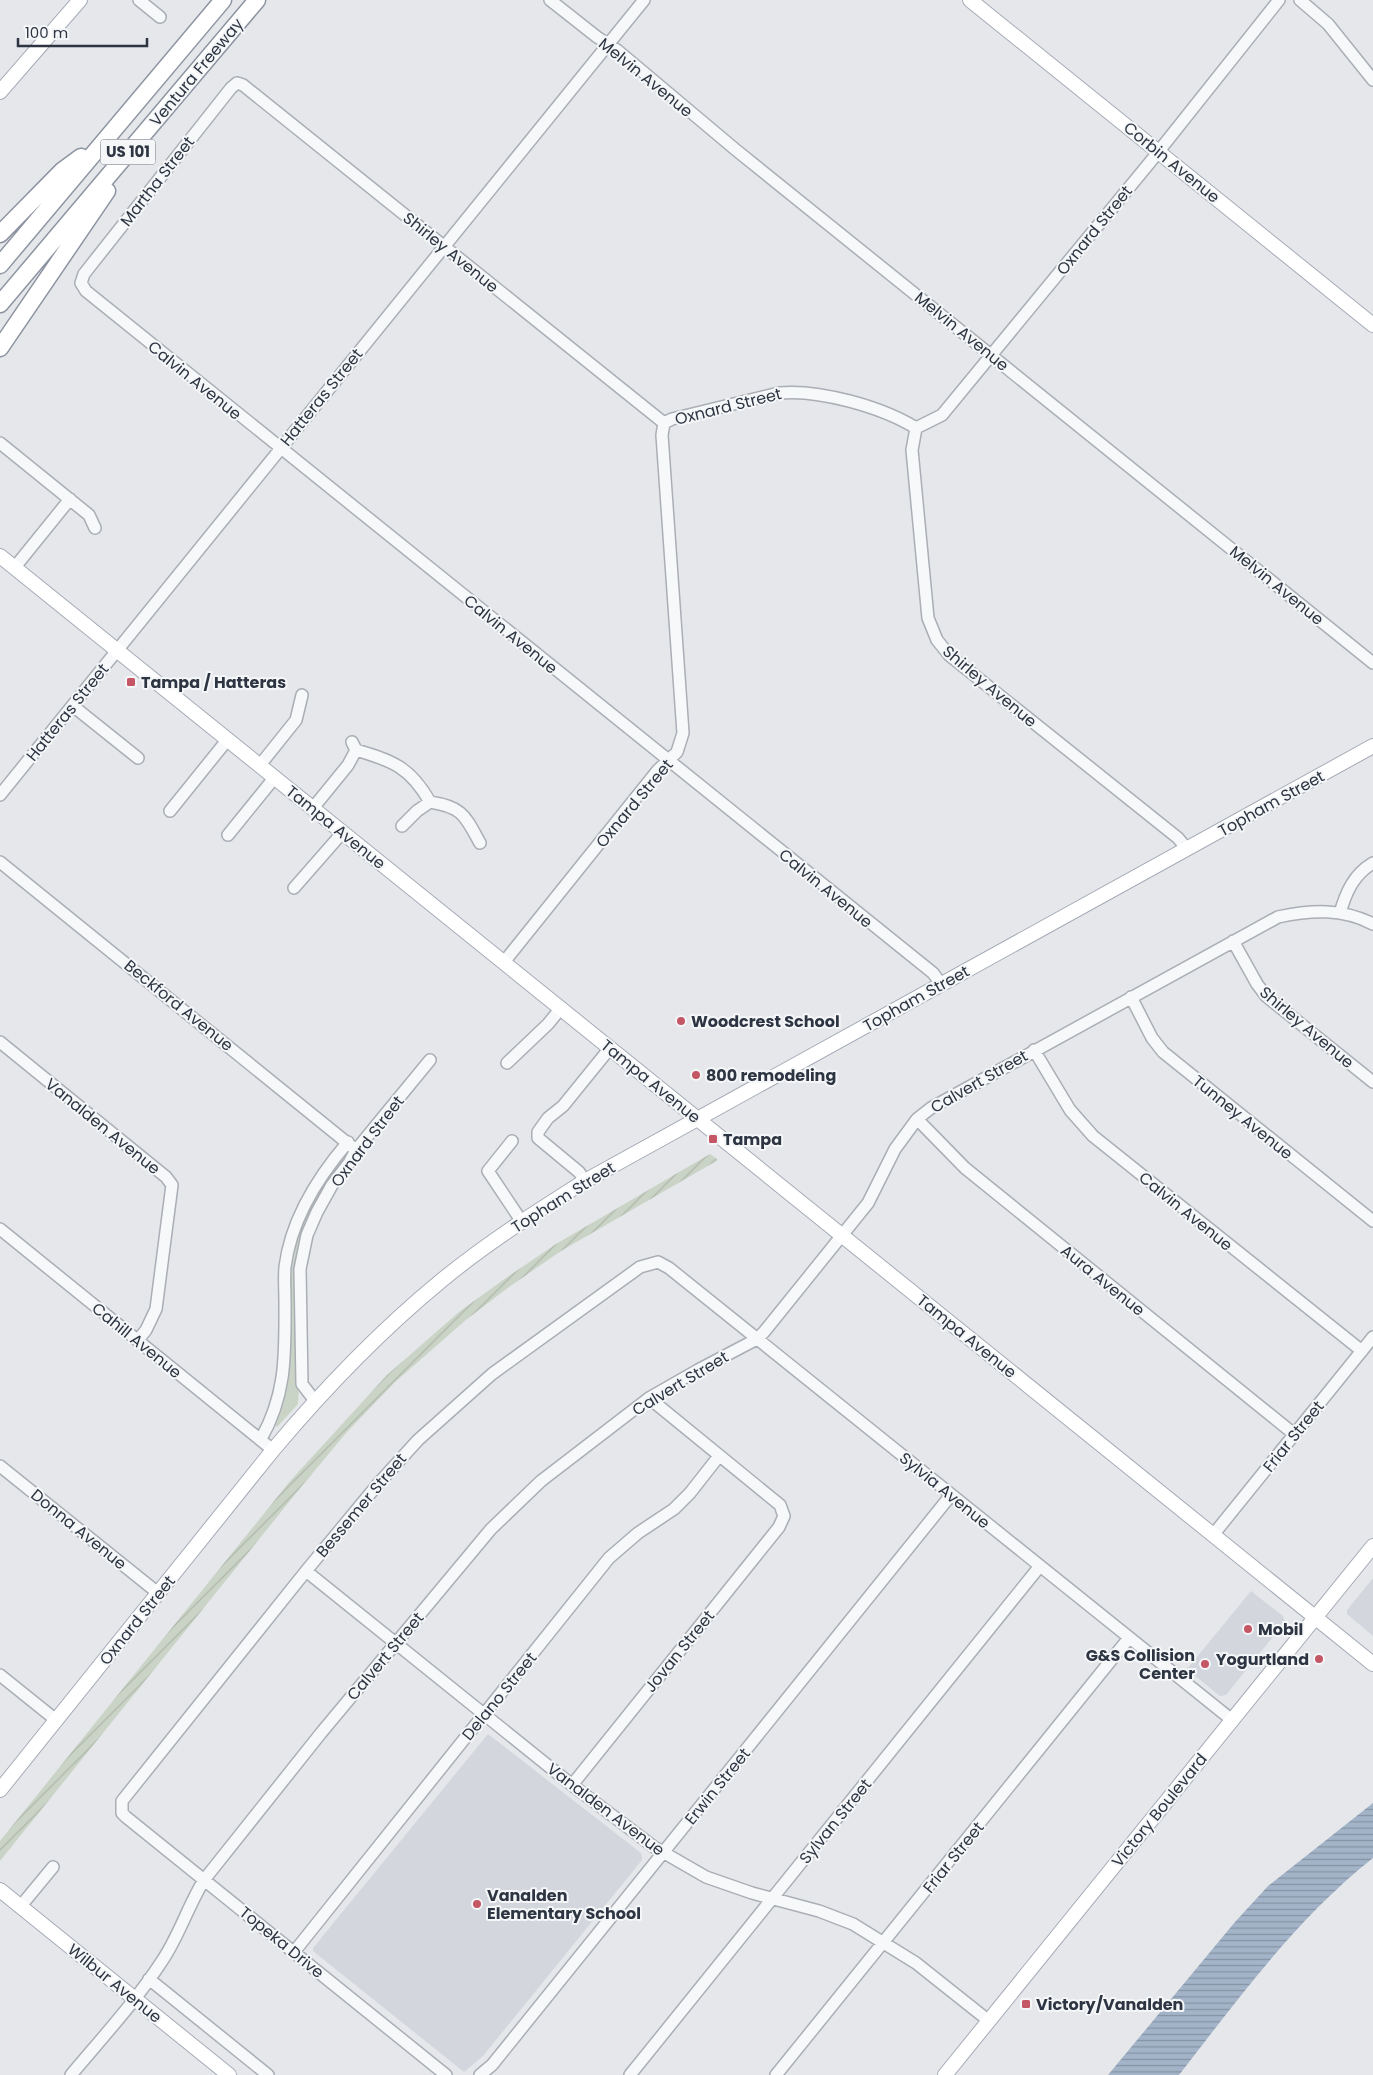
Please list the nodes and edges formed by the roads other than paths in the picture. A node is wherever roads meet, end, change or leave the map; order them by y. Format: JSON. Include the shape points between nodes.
{"nodes":[{"id":1,"x":80,"y":0,"type":"edge"},
{"id":2,"x":139,"y":0,"type":"edge"},
{"id":3,"x":223,"y":0,"type":"edge"},
{"id":4,"x":257,"y":0,"type":"edge"},
{"id":5,"x":550,"y":0,"type":"edge"},
{"id":6,"x":644,"y":0,"type":"edge"},
{"id":7,"x":970,"y":0,"type":"edge"},
{"id":8,"x":1279,"y":0,"type":"edge"},
{"id":9,"x":1300,"y":0,"type":"edge"},
{"id":10,"x":160,"y":17,"type":"dead end"},
{"id":11,"x":608,"y":44,"type":"junction"},
{"id":12,"x":1373,"y":80,"type":"edge"},
{"id":13,"x":237,"y":83,"type":"joint"},
{"id":14,"x":0,"y":92,"type":"edge"},
{"id":15,"x":146,"y":130,"type":"junction"},
{"id":16,"x":103,"y":140,"type":"junction"},
{"id":17,"x":1158,"y":151,"type":"junction"},
{"id":18,"x":0,"y":234,"type":"edge"},
{"id":19,"x":444,"y":245,"type":"junction"},
{"id":20,"x":0,"y":264,"type":"edge"},
{"id":21,"x":81,"y":283,"type":"joint"},
{"id":22,"x":0,"y":304,"type":"edge"},
{"id":23,"x":1372,"y":321,"type":"edge"},
{"id":24,"x":0,"y":348,"type":"edge"},
{"id":25,"x":992,"y":355,"type":"junction"},
{"id":26,"x":664,"y":423,"type":"junction"},
{"id":27,"x":916,"y":428,"type":"junction"},
{"id":28,"x":0,"y":443,"type":"edge"},
{"id":29,"x":280,"y":448,"type":"junction"},
{"id":30,"x":70,"y":499,"type":"junction"},
{"id":31,"x":95,"y":528,"type":"dead end"},
{"id":32,"x":0,"y":556,"type":"edge"},
{"id":33,"x":15,"y":568,"type":"junction"},
{"id":34,"x":117,"y":650,"type":"junction"},
{"id":35,"x":1373,"y":663,"type":"edge"},
{"id":36,"x":302,"y":695,"type":"dead end"},
{"id":37,"x":73,"y":706,"type":"junction"},
{"id":38,"x":228,"y":739,"type":"junction"},
{"id":39,"x":1373,"y":746,"type":"edge"},
{"id":40,"x":138,"y":758,"type":"dead end"},
{"id":41,"x":670,"y":760,"type":"junction"},
{"id":42,"x":260,"y":765,"type":"junction"},
{"id":43,"x":274,"y":777,"type":"junction"},
{"id":44,"x":0,"y":795,"type":"edge"},
{"id":45,"x":430,"y":802,"type":"junction"},
{"id":46,"x":313,"y":808,"type":"junction"},
{"id":47,"x":170,"y":811,"type":"dead end"},
{"id":48,"x":402,"y":826,"type":"dead end"},
{"id":49,"x":343,"y":832,"type":"junction"},
{"id":50,"x":228,"y":835,"type":"dead end"},
{"id":51,"x":480,"y":843,"type":"dead end"},
{"id":52,"x":1187,"y":849,"type":"junction"},
{"id":53,"x":0,"y":862,"type":"edge"},
{"id":54,"x":1373,"y":863,"type":"edge"},
{"id":55,"x":294,"y":888,"type":"dead end"},
{"id":56,"x":1340,"y":913,"type":"junction"},
{"id":57,"x":1373,"y":924,"type":"edge"},
{"id":58,"x":1233,"y":940,"type":"junction"},
{"id":59,"x":504,"y":962,"type":"junction"},
{"id":60,"x":941,"y":984,"type":"junction"},
{"id":61,"x":1131,"y":997,"type":"junction"},
{"id":62,"x":561,"y":1008,"type":"junction"},
{"id":63,"x":0,"y":1042,"type":"edge"},
{"id":64,"x":610,"y":1048,"type":"junction"},
{"id":65,"x":1034,"y":1050,"type":"junction"},
{"id":66,"x":430,"y":1060,"type":"dead end"},
{"id":67,"x":508,"y":1063,"type":"dead end"},
{"id":68,"x":1373,"y":1082,"type":"edge"},
{"id":69,"x":697,"y":1119,"type":"junction"},
{"id":70,"x":917,"y":1119,"type":"junction"},
{"id":71,"x":512,"y":1141,"type":"dead end"},
{"id":72,"x":352,"y":1146,"type":"junction"},
{"id":73,"x":585,"y":1181,"type":"junction"},
{"id":74,"x":1373,"y":1221,"type":"edge"},
{"id":75,"x":522,"y":1222,"type":"junction"},
{"id":76,"x":0,"y":1229,"type":"edge"},
{"id":77,"x":842,"y":1236,"type":"junction"},
{"id":78,"x":658,"y":1262,"type":"joint"},
{"id":79,"x":1373,"y":1337,"type":"edge"},
{"id":80,"x":757,"y":1339,"type":"junction"},
{"id":81,"x":138,"y":1340,"type":"junction"},
{"id":82,"x":1362,"y":1351,"type":"junction"},
{"id":83,"x":649,"y":1398,"type":"junction"},
{"id":84,"x":315,"y":1401,"type":"junction"},
{"id":85,"x":1294,"y":1434,"type":"junction"},
{"id":86,"x":261,"y":1439,"type":"junction"},
{"id":87,"x":274,"y":1450,"type":"junction"},
{"id":88,"x":719,"y":1456,"type":"junction"},
{"id":89,"x":0,"y":1466,"type":"edge"},
{"id":90,"x":951,"y":1495,"type":"junction"},
{"id":91,"x":1214,"y":1535,"type":"junction"},
{"id":92,"x":1373,"y":1546,"type":"edge"},
{"id":93,"x":1040,"y":1566,"type":"junction"},
{"id":94,"x":306,"y":1571,"type":"junction"},
{"id":95,"x":158,"y":1593,"type":"junction"},
{"id":96,"x":1315,"y":1618,"type":"junction"},
{"id":97,"x":1129,"y":1638,"type":"junction"},
{"id":98,"x":396,"y":1642,"type":"junction"},
{"id":99,"x":1373,"y":1664,"type":"edge"},
{"id":100,"x":0,"y":1675,"type":"edge"},
{"id":101,"x":486,"y":1714,"type":"junction"},
{"id":102,"x":56,"y":1720,"type":"junction"},
{"id":103,"x":1232,"y":1720,"type":"junction"},
{"id":104,"x":572,"y":1784,"type":"junction"},
{"id":105,"x":0,"y":1790,"type":"edge"},
{"id":106,"x":121,"y":1807,"type":"joint"},
{"id":107,"x":663,"y":1853,"type":"junction"},
{"id":108,"x":53,"y":1867,"type":"dead end"},
{"id":109,"x":204,"y":1880,"type":"junction"},
{"id":110,"x":0,"y":1890,"type":"edge"},
{"id":111,"x":773,"y":1897,"type":"junction"},
{"id":112,"x":20,"y":1907,"type":"junction"},
{"id":113,"x":884,"y":1942,"type":"junction"},
{"id":114,"x":294,"y":1952,"type":"junction"},
{"id":115,"x":149,"y":1979,"type":"junction"},
{"id":116,"x":134,"y":1998,"type":"junction"},
{"id":117,"x":989,"y":2021,"type":"junction"},
{"id":118,"x":71,"y":2075,"type":"edge"},
{"id":119,"x":229,"y":2075,"type":"edge"},
{"id":120,"x":268,"y":2075,"type":"edge"},
{"id":121,"x":446,"y":2075,"type":"edge"},
{"id":122,"x":480,"y":2075,"type":"edge"},
{"id":123,"x":630,"y":2075,"type":"edge"},
{"id":124,"x":776,"y":2075,"type":"edge"},
{"id":125,"x":946,"y":2075,"type":"edge"}],
"edges":[{"from":1,"to":14,"type":"main road"},
{"from":2,"to":10,"type":"street"},
{"from":3,"to":16,"type":"highway","name":"Ventura Freeway","number":"US 101"},
{"from":4,"to":15,"type":"highway","name":"Ventura Freeway","number":"US 101"},
{"from":5,"to":11,"type":"street","name":"Melvin Avenue"},
{"from":6,"to":11,"type":"street","name":"Hatteras Street"},
{"from":7,"to":17,"type":"main road","name":"Corbin Avenue"},
{"from":8,"to":17,"type":"street","name":"Oxnard Street"},
{"from":9,"to":12,"type":"street","via":[[1328,24]]},
{"from":11,"to":19,"type":"street","name":"Hatteras Street"},
{"from":11,"to":25,"type":"street","name":"Melvin Avenue"},
{"from":13,"to":19,"type":"street","name":"Shirley Avenue"},
{"from":13,"to":21,"type":"street","name":"Martha Street","via":[[84,274]]},
{"from":15,"to":22,"type":"highway","name":"Ventura Freeway","number":"US 101"},
{"from":15,"to":24,"type":"highway"},
{"from":16,"to":18,"type":"highway","via":[[62,171]]},
{"from":16,"to":20,"type":"highway","name":"Ventura Freeway","number":"US 101"},
{"from":17,"to":23,"type":"main road","name":"Corbin Avenue"},
{"from":17,"to":25,"type":"street","name":"Oxnard Street"},
{"from":19,"to":26,"type":"street","name":"Shirley Avenue"},
{"from":19,"to":29,"type":"street","name":"Hatteras Street"},
{"from":21,"to":29,"type":"street","name":"Calvin Avenue","via":[[86,291]]},
{"from":25,"to":27,"type":"street","name":"Oxnard Street","via":[[942,416]]},
{"from":25,"to":35,"type":"street","name":"Melvin Avenue"},
{"from":26,"to":27,"type":"street","name":"Oxnard Street","via":[[744,401],[797,391],[880,410]]},
{"from":26,"to":41,"type":"street","name":"Oxnard Street","via":[[662,435],[683,733],[677,752]]},
{"from":27,"to":52,"type":"street","name":"Shirley Avenue","via":[[912,450],[923,569],[928,618],[937,640],[949,655],[1178,838]]},
{"from":28,"to":30,"type":"street"},
{"from":29,"to":34,"type":"street","name":"Hatteras Street"},
{"from":29,"to":41,"type":"street","name":"Calvin Avenue"},
{"from":30,"to":31,"type":"street","via":[[89,515]]},
{"from":30,"to":33,"type":"street"},
{"from":32,"to":33,"type":"main road","name":"Tampa Avenue"},
{"from":33,"to":34,"type":"main road","name":"Tampa Avenue"},
{"from":34,"to":37,"type":"street","name":"Hatteras Street"},
{"from":34,"to":38,"type":"main road","name":"Tampa Avenue"},
{"from":36,"to":42,"type":"street","via":[[296,720]]},
{"from":37,"to":40,"type":"street"},
{"from":37,"to":44,"type":"street","name":"Hatteras Street"},
{"from":38,"to":42,"type":"main road","name":"Tampa Avenue"},
{"from":38,"to":47,"type":"street"},
{"from":39,"to":52,"type":"main road","name":"Topham Street"},
{"from":41,"to":59,"type":"street","name":"Oxnard Street","via":[[658,770]]},
{"from":41,"to":60,"type":"street","name":"Calvin Avenue","via":[[933,974]]},
{"from":42,"to":43,"type":"main road","name":"Tampa Avenue"},
{"from":43,"to":46,"type":"main road","name":"Tampa Avenue"},
{"from":43,"to":50,"type":"street"},
{"from":45,"to":46,"type":"street","via":[[413,776],[401,767],[354,746],[348,765]]},
{"from":45,"to":48,"type":"street"},
{"from":45,"to":51,"type":"street","via":[[455,808],[466,818]]},
{"from":46,"to":49,"type":"main road","name":"Tampa Avenue"},
{"from":49,"to":55,"type":"street"},
{"from":49,"to":59,"type":"main road","name":"Tampa Avenue"},
{"from":52,"to":60,"type":"main road","name":"Topham Street"},
{"from":53,"to":72,"type":"street","name":"Beckford Avenue"},
{"from":54,"to":56,"type":"street","via":[[1355,877]]},
{"from":56,"to":57,"type":"street","name":"Calvert Street"},
{"from":56,"to":58,"type":"street","name":"Calvert Street","via":[[1317,910],[1278,917]]},
{"from":58,"to":61,"type":"street","name":"Calvert Street"},
{"from":58,"to":68,"type":"street","name":"Shirley Avenue","via":[[1266,996]]},
{"from":59,"to":62,"type":"main road","name":"Tampa Avenue"},
{"from":60,"to":69,"type":"main road","name":"Topham Street"},
{"from":61,"to":65,"type":"street","name":"Calvert Street"},
{"from":61,"to":74,"type":"street","name":"Tunney Avenue","via":[[1163,1052]]},
{"from":62,"to":64,"type":"main road","name":"Tampa Avenue"},
{"from":62,"to":67,"type":"street"},
{"from":63,"to":81,"type":"street","name":"Vanalden Avenue","via":[[172,1185],[156,1309]]},
{"from":64,"to":69,"type":"main road","name":"Tampa Avenue"},
{"from":64,"to":73,"type":"street","via":[[538,1132],[538,1138],[579,1172]]},
{"from":65,"to":70,"type":"street","name":"Calvert Street"},
{"from":65,"to":82,"type":"street","name":"Calvin Avenue","via":[[1070,1110],[1093,1136]]},
{"from":66,"to":72,"type":"street","name":"Oxnard Street"},
{"from":69,"to":73,"type":"main road","name":"Topham Street"},
{"from":69,"to":77,"type":"main road","name":"Tampa Avenue"},
{"from":70,"to":77,"type":"street","name":"Calvert Street","via":[[895,1149],[873,1197]]},
{"from":70,"to":85,"type":"street","name":"Aura Avenue","via":[[965,1168]]},
{"from":71,"to":75,"type":"street","via":[[488,1172]]},
{"from":72,"to":84,"type":"street","name":"Oxnard Street","via":[[349,1163],[332,1185],[307,1235],[300,1269],[302,1384]]},
{"from":72,"to":86,"type":"street","name":"Oxnard Street","via":[[321,1177],[294,1228],[285,1268],[283,1379],[280,1396]]},
{"from":73,"to":75,"type":"main road","name":"Topham Street"},
{"from":75,"to":84,"type":"main road","name":"Topham Street","via":[[443,1279],[347,1367]]},
{"from":76,"to":81,"type":"street","name":"Cahill Avenue"},
{"from":77,"to":80,"type":"street","name":"Calvert Street"},
{"from":77,"to":91,"type":"main road","name":"Tampa Avenue"},
{"from":78,"to":80,"type":"street","name":"Sylvia Avenue","via":[[670,1268]]},
{"from":78,"to":94,"type":"street","name":"Bessemer Street","via":[[640,1267],[492,1374],[454,1406],[378,1484]]},
{"from":79,"to":82,"type":"street","name":"Friar Street"},
{"from":80,"to":83,"type":"street","name":"Calvert Street"},
{"from":80,"to":90,"type":"street","name":"Sylvia Avenue"},
{"from":81,"to":86,"type":"street","name":"Cahill Avenue"},
{"from":82,"to":85,"type":"street","name":"Friar Street"},
{"from":83,"to":88,"type":"street"},
{"from":83,"to":98,"type":"street","name":"Calvert Street","via":[[541,1481],[491,1529]]},
{"from":84,"to":87,"type":"main road","name":"Topham Street"},
{"from":85,"to":91,"type":"street","name":"Friar Street"},
{"from":86,"to":87,"type":"street","name":"Cahill Avenue"},
{"from":87,"to":95,"type":"main road","name":"Oxnard Street"},
{"from":88,"to":101,"type":"street","name":"Delano Street","via":[[674,1509],[638,1533],[609,1558]]},
{"from":88,"to":104,"type":"street","name":"Jovan Street","via":[[780,1505],[784,1516],[773,1534]]},
{"from":89,"to":95,"type":"street","name":"Donna Avenue"},
{"from":90,"to":93,"type":"street","name":"Sylvia Avenue"},
{"from":90,"to":107,"type":"street","name":"Erwin Street"},
{"from":91,"to":96,"type":"main road","name":"Tampa Avenue"},
{"from":92,"to":96,"type":"main road","name":"Victory Boulevard"},
{"from":93,"to":97,"type":"street","name":"Sylvia Avenue"},
{"from":93,"to":111,"type":"street","name":"Sylvan Street"},
{"from":94,"to":98,"type":"street","name":"Vanalden Avenue"},
{"from":94,"to":106,"type":"street","name":"Bessemer Street","via":[[125,1796]]},
{"from":95,"to":102,"type":"main road","name":"Oxnard Street"},
{"from":96,"to":99,"type":"main road","name":"Tampa Avenue"},
{"from":96,"to":103,"type":"main road","name":"Victory Boulevard"},
{"from":97,"to":103,"type":"street","name":"Sylvia Avenue"},
{"from":97,"to":113,"type":"street","name":"Friar Street"},
{"from":98,"to":101,"type":"street","name":"Vanalden Avenue"},
{"from":98,"to":109,"type":"street","name":"Calvert Street"},
{"from":100,"to":102,"type":"street"},
{"from":101,"to":104,"type":"street","name":"Vanalden Avenue"},
{"from":101,"to":114,"type":"street","name":"Delano Street"},
{"from":102,"to":105,"type":"main road","name":"Oxnard Street"},
{"from":103,"to":117,"type":"main road","name":"Victory Boulevard"},
{"from":104,"to":107,"type":"street","name":"Vanalden Avenue"},
{"from":106,"to":109,"type":"street","name":"Topeka Drive","via":[[126,1816]]},
{"from":107,"to":111,"type":"street","name":"Vanalden Avenue","via":[[706,1877]]},
{"from":107,"to":122,"type":"street","name":"Erwin Street","via":[[492,2065]]},
{"from":108,"to":112,"type":"street"},
{"from":109,"to":114,"type":"street","name":"Topeka Drive"},
{"from":109,"to":115,"type":"street","name":"Calvert Street","via":[[191,1900],[167,1953]]},
{"from":110,"to":112,"type":"main road","name":"Wilbur Avenue"},
{"from":111,"to":113,"type":"street","name":"Vanalden Avenue","via":[[853,1924]]},
{"from":111,"to":123,"type":"street","name":"Sylvan Street"},
{"from":112,"to":116,"type":"main road","name":"Wilbur Avenue"},
{"from":113,"to":117,"type":"street","name":"Vanalden Avenue"},
{"from":113,"to":124,"type":"street","name":"Friar Street"},
{"from":114,"to":121,"type":"street","name":"Topeka Drive"},
{"from":115,"to":116,"type":"street","name":"Calvert Street"},
{"from":115,"to":120,"type":"street","name":"Wilbur Avenue"},
{"from":116,"to":118,"type":"street","name":"Calvert Street"},
{"from":116,"to":119,"type":"main road","name":"Wilbur Avenue"},
{"from":117,"to":125,"type":"main road","name":"Victory Boulevard"}]}
